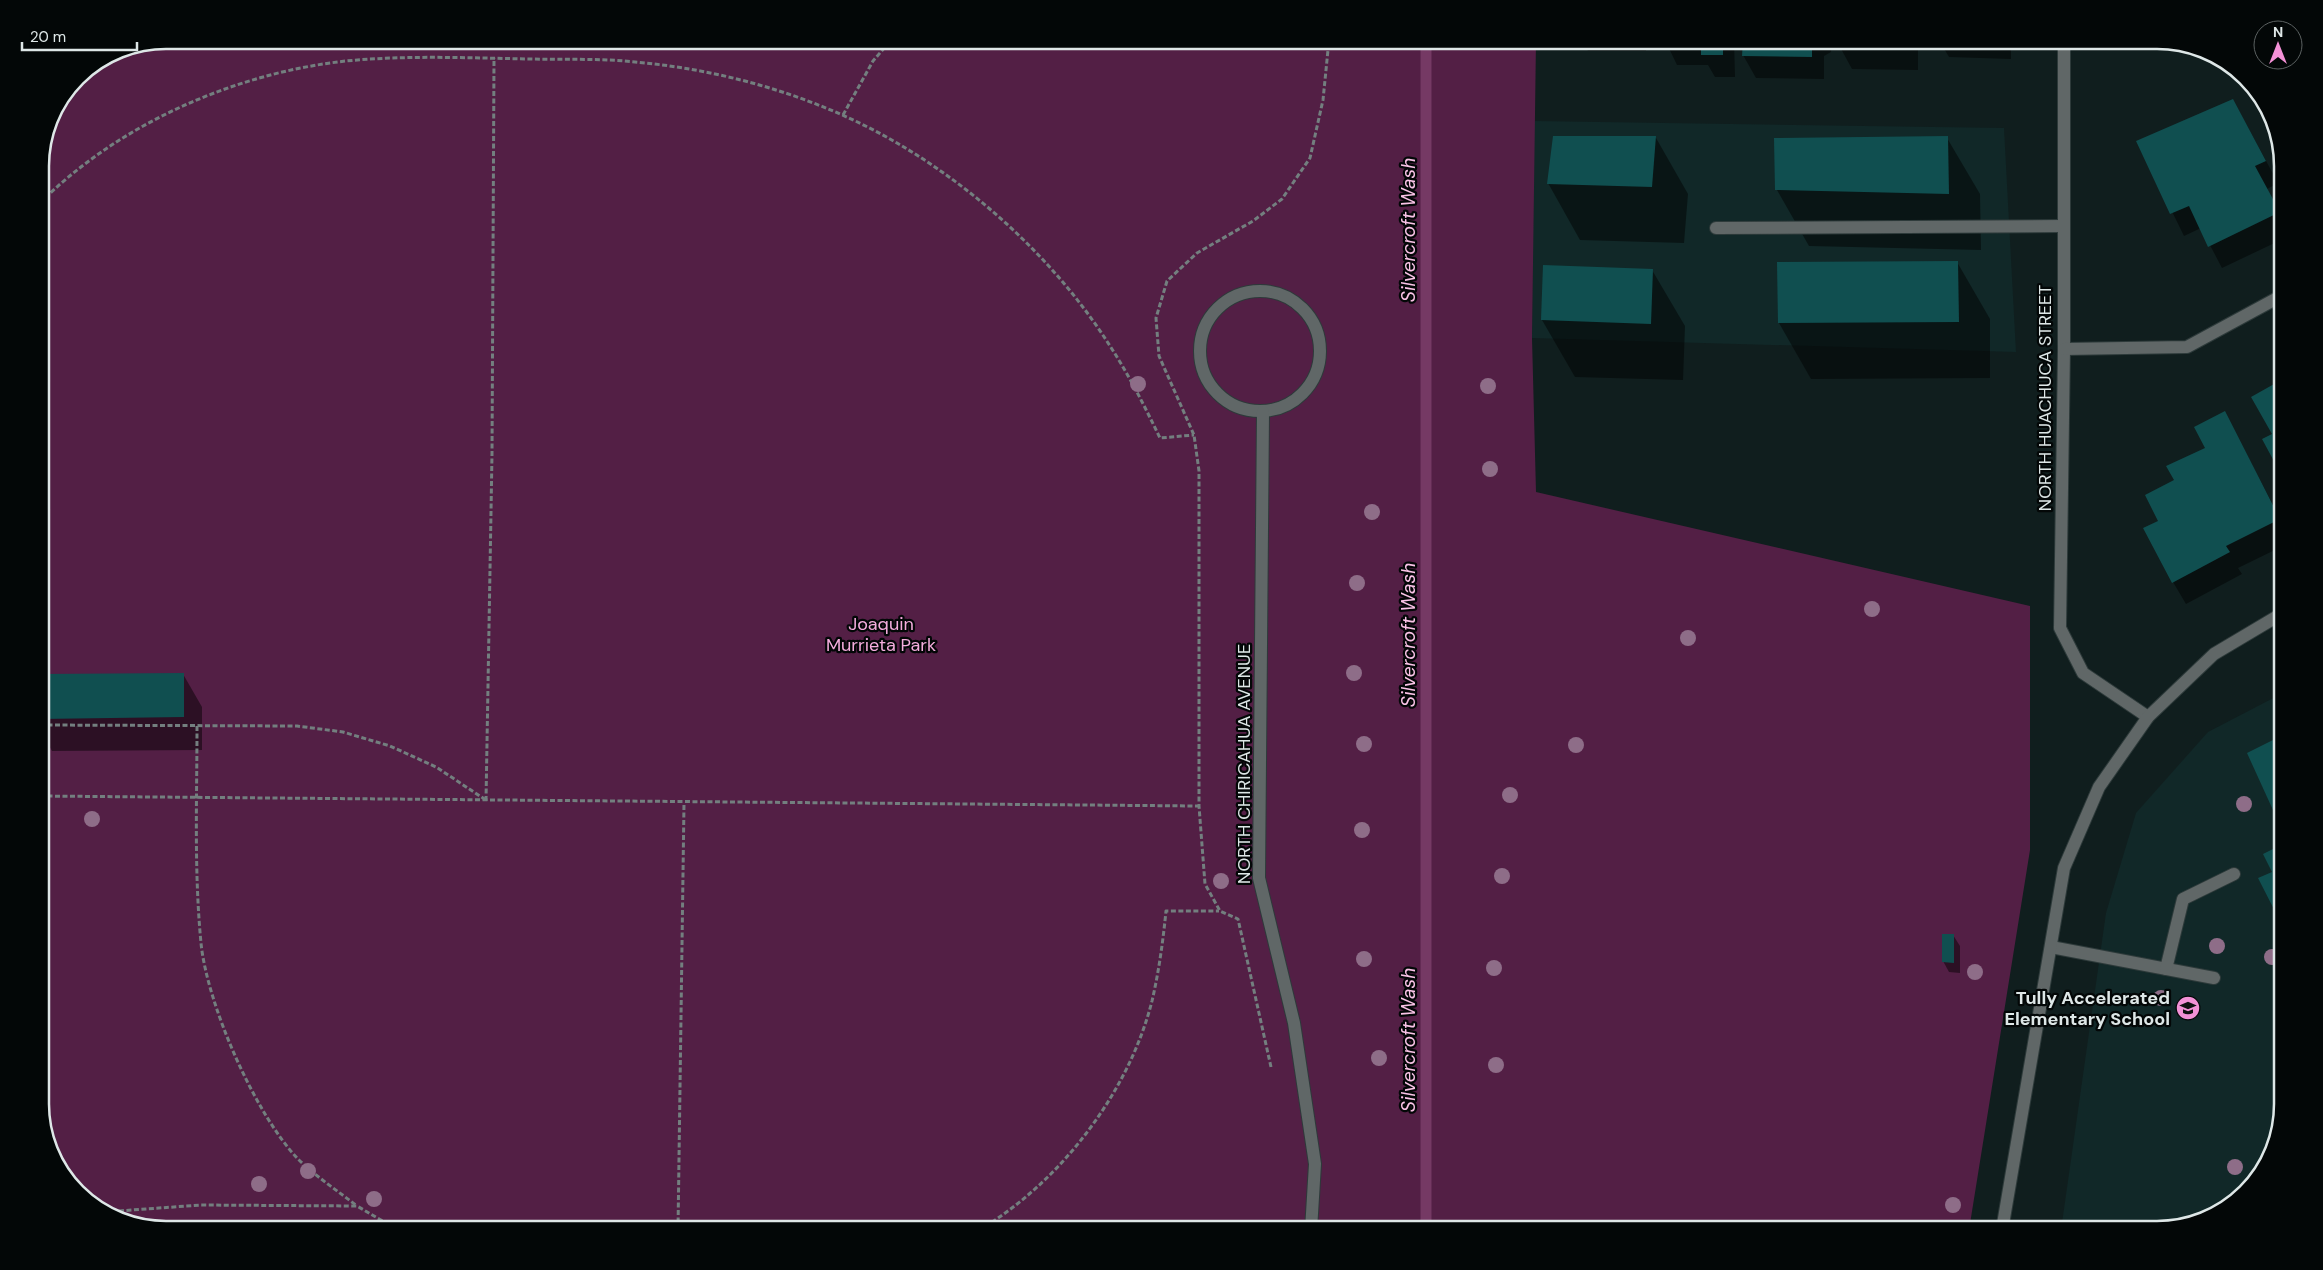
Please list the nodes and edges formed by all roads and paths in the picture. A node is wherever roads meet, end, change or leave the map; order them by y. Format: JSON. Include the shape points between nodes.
{"nodes":[{"id":1,"x":883,"y":49,"type":"edge"},
{"id":2,"x":1328,"y":49,"type":"edge"},
{"id":3,"x":2064,"y":49,"type":"edge"},
{"id":4,"x":494,"y":58,"type":"junction"},
{"id":5,"x":843,"y":114,"type":"junction"},
{"id":6,"x":49,"y":195,"type":"edge"},
{"id":7,"x":2063,"y":226,"type":"junction"},
{"id":8,"x":1716,"y":228,"type":"dead end"},
{"id":9,"x":2274,"y":300,"type":"edge"},
{"id":10,"x":2064,"y":349,"type":"junction"},
{"id":11,"x":1263,"y":412,"type":"junction"},
{"id":12,"x":1194,"y":435,"type":"junction"},
{"id":13,"x":2274,"y":618,"type":"edge"},
{"id":14,"x":2148,"y":718,"type":"junction"},
{"id":15,"x":49,"y":725,"type":"edge"},
{"id":16,"x":197,"y":726,"type":"junction"},
{"id":17,"x":49,"y":796,"type":"edge"},
{"id":18,"x":197,"y":797,"type":"junction"},
{"id":19,"x":486,"y":801,"type":"junction"},
{"id":20,"x":684,"y":802,"type":"junction"},
{"id":21,"x":1199,"y":806,"type":"junction"},
{"id":22,"x":2234,"y":874,"type":"dead end"},
{"id":23,"x":1220,"y":911,"type":"junction"},
{"id":24,"x":2051,"y":947,"type":"junction"},
{"id":25,"x":2166,"y":969,"type":"junction"},
{"id":26,"x":2214,"y":978,"type":"dead end"},
{"id":27,"x":1272,"y":1068,"type":"dead end"},
{"id":28,"x":357,"y":1206,"type":"junction"},
{"id":29,"x":119,"y":1211,"type":"edge"},
{"id":30,"x":383,"y":1221,"type":"edge"},
{"id":31,"x":678,"y":1221,"type":"edge"},
{"id":32,"x":992,"y":1221,"type":"edge"},
{"id":33,"x":1311,"y":1221,"type":"edge"},
{"id":34,"x":2004,"y":1221,"type":"edge"}],
"edges":[{"from":1,"to":5,"type":"path"},
{"from":2,"to":12,"type":"path","via":[[1323,100],[1310,158],[1282,199],[1253,221],[1197,253],[1167,281],[1156,318],[1159,356]]},
{"from":3,"to":7,"type":"street","name":"NORTH HUACHUCA STREET"},
{"from":4,"to":5,"type":"path","via":[[633,62],[680,68],[786,93]]},
{"from":4,"to":6,"type":"path","via":[[345,62],[290,71],[235,86],[183,106],[133,132],[86,163]]},
{"from":4,"to":19,"type":"path"},
{"from":5,"to":12,"type":"path","via":[[898,143],[949,177],[998,216],[1042,259],[1109,343],[1160,438]]},
{"from":7,"to":8,"type":"street"},
{"from":7,"to":10,"type":"street","name":"NORTH HUACHUCA STREET"},
{"from":9,"to":10,"type":"street","via":[[2187,347]]},
{"from":10,"to":14,"type":"street","name":"NORTH HUACHUCA STREET","via":[[2060,628],[2084,673]]},
{"from":11,"to":11,"type":"street","via":[[1284,407],[1302,396],[1316,373],[1320,339],[1312,319],[1298,304],[1280,294],[1259,290],[1240,294],[1223,303],[1210,317],[1202,334],[1199,354],[1203,372],[1212,389],[1226,402],[1244,410]]},
{"from":11,"to":33,"type":"street","name":"NORTH CHIRICAHUA AVENUE","via":[[1259,878],[1294,1023],[1314,1164]]},
{"from":12,"to":21,"type":"path","via":[[1199,471]]},
{"from":13,"to":14,"type":"street","via":[[2214,654]]},
{"from":14,"to":24,"type":"street","via":[[2099,786],[2064,868]]},
{"from":15,"to":16,"type":"path"},
{"from":16,"to":18,"type":"path"},
{"from":16,"to":19,"type":"path","via":[[297,726],[343,732],[390,746],[436,767]]},
{"from":17,"to":18,"type":"path"},
{"from":18,"to":19,"type":"path"},
{"from":18,"to":28,"type":"path","via":[[201,944],[214,1001],[259,1105],[298,1159]]},
{"from":19,"to":20,"type":"path"},
{"from":20,"to":21,"type":"path"},
{"from":20,"to":31,"type":"path"},
{"from":21,"to":23,"type":"path","via":[[1205,884]]},
{"from":22,"to":25,"type":"street","via":[[2183,899]]},
{"from":23,"to":27,"type":"path","via":[[1238,919]]},
{"from":23,"to":32,"type":"path","via":[[1166,911],[1152,1003],[1136,1047],[1115,1089],[1090,1129],[1060,1164],[1026,1197]]},
{"from":24,"to":25,"type":"street"},
{"from":24,"to":34,"type":"street"},
{"from":25,"to":26,"type":"street"},
{"from":28,"to":29,"type":"path","via":[[201,1205]]},
{"from":28,"to":30,"type":"path"}]}
